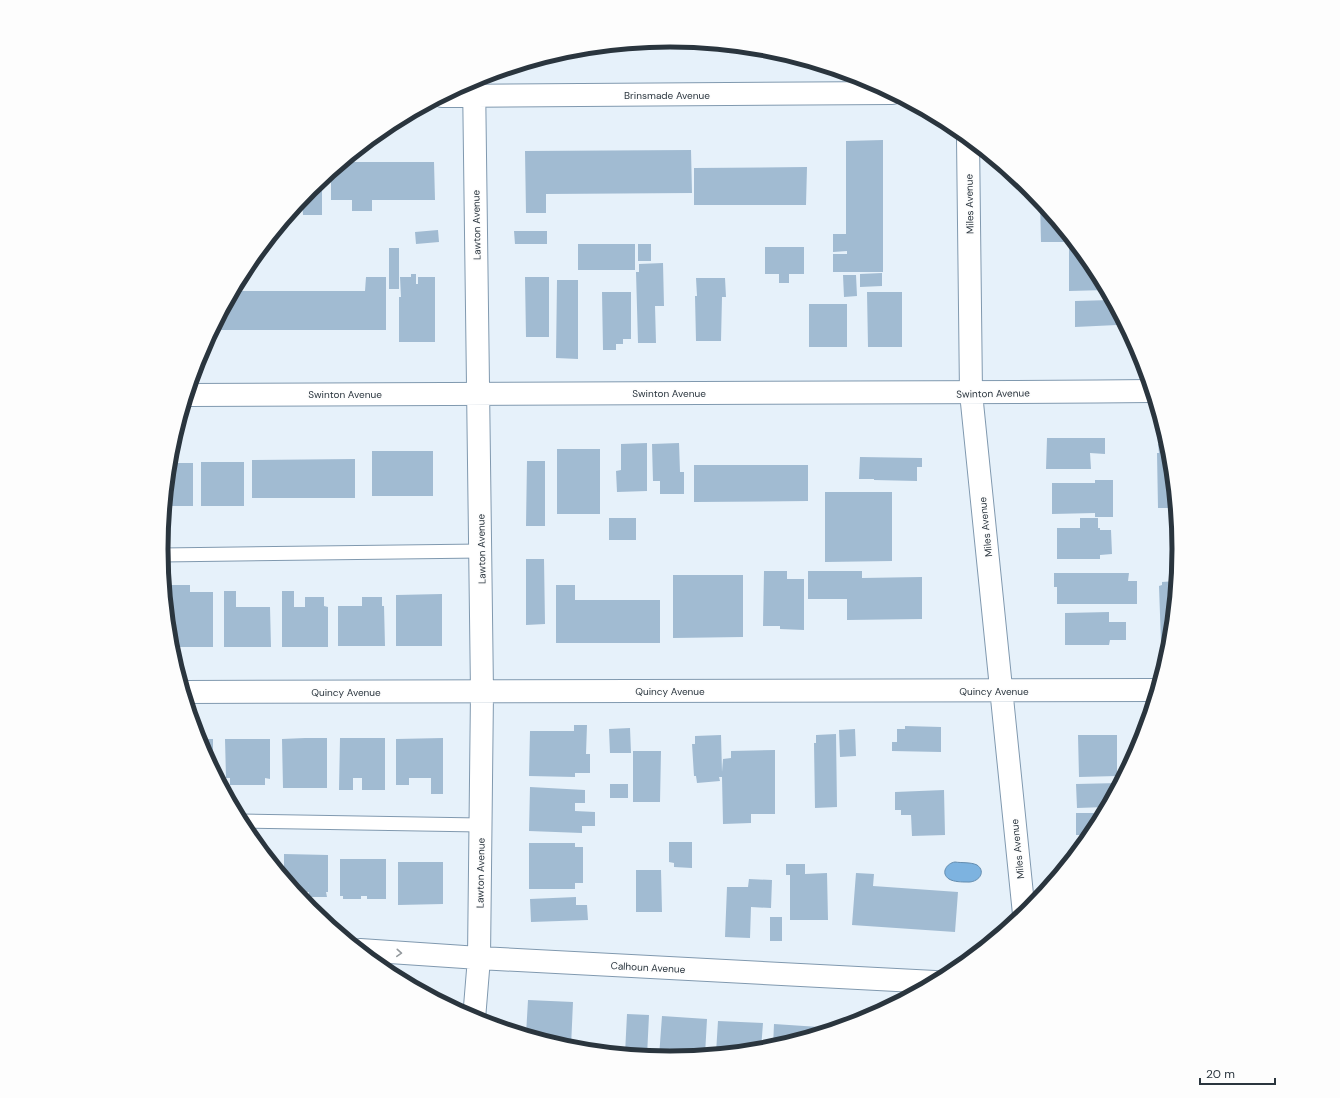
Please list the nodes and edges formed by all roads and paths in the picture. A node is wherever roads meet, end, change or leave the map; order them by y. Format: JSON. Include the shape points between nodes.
{"nodes":[{"id":1,"x":474,"y":88,"type":"edge"},
{"id":2,"x":879,"y":93,"type":"edge"},
{"id":3,"x":968,"y":145,"type":"edge"},
{"id":4,"x":1146,"y":391,"type":"edge"},
{"id":5,"x":479,"y":393,"type":"junction"},
{"id":6,"x":971,"y":393,"type":"junction"},
{"id":7,"x":193,"y":395,"type":"edge"},
{"id":8,"x":481,"y":551,"type":"junction"},
{"id":9,"x":168,"y":554,"type":"edge"},
{"id":10,"x":1151,"y":690,"type":"edge"},
{"id":11,"x":1002,"y":691,"type":"junction"},
{"id":12,"x":189,"y":692,"type":"edge"},
{"id":13,"x":482,"y":692,"type":"junction"},
{"id":14,"x":249,"y":821,"type":"edge"},
{"id":15,"x":480,"y":825,"type":"junction"},
{"id":16,"x":1023,"y":906,"type":"edge"},
{"id":17,"x":369,"y":951,"type":"edge"},
{"id":18,"x":479,"y":958,"type":"junction"},
{"id":19,"x":925,"y":981,"type":"edge"},
{"id":20,"x":475,"y":1011,"type":"edge"}],
"edges":[{"from":1,"to":2,"type":"street","name":"Brinsmade Avenue"},
{"from":1,"to":5,"type":"street","name":"Lawton Avenue"},
{"from":3,"to":6,"type":"street","name":"Miles Avenue"},
{"from":4,"to":6,"type":"street","name":"Swinton Avenue"},
{"from":5,"to":6,"type":"street","name":"Swinton Avenue"},
{"from":5,"to":7,"type":"street","name":"Swinton Avenue"},
{"from":5,"to":8,"type":"street","name":"Lawton Avenue"},
{"from":6,"to":11,"type":"street","name":"Miles Avenue"},
{"from":8,"to":9,"type":"lane"},
{"from":8,"to":13,"type":"street","name":"Lawton Avenue"},
{"from":10,"to":11,"type":"street","name":"Quincy Avenue"},
{"from":11,"to":13,"type":"street","name":"Quincy Avenue"},
{"from":11,"to":16,"type":"street","name":"Miles Avenue"},
{"from":12,"to":13,"type":"street","name":"Quincy Avenue"},
{"from":13,"to":15,"type":"street","name":"Lawton Avenue"},
{"from":14,"to":15,"type":"lane"},
{"from":15,"to":18,"type":"street","name":"Lawton Avenue"},
{"from":17,"to":18,"type":"street","name":"Calhoun Avenue","one_way":true},
{"from":18,"to":19,"type":"street","name":"Calhoun Avenue"},
{"from":18,"to":20,"type":"street","name":"Lawton Avenue"}]}
